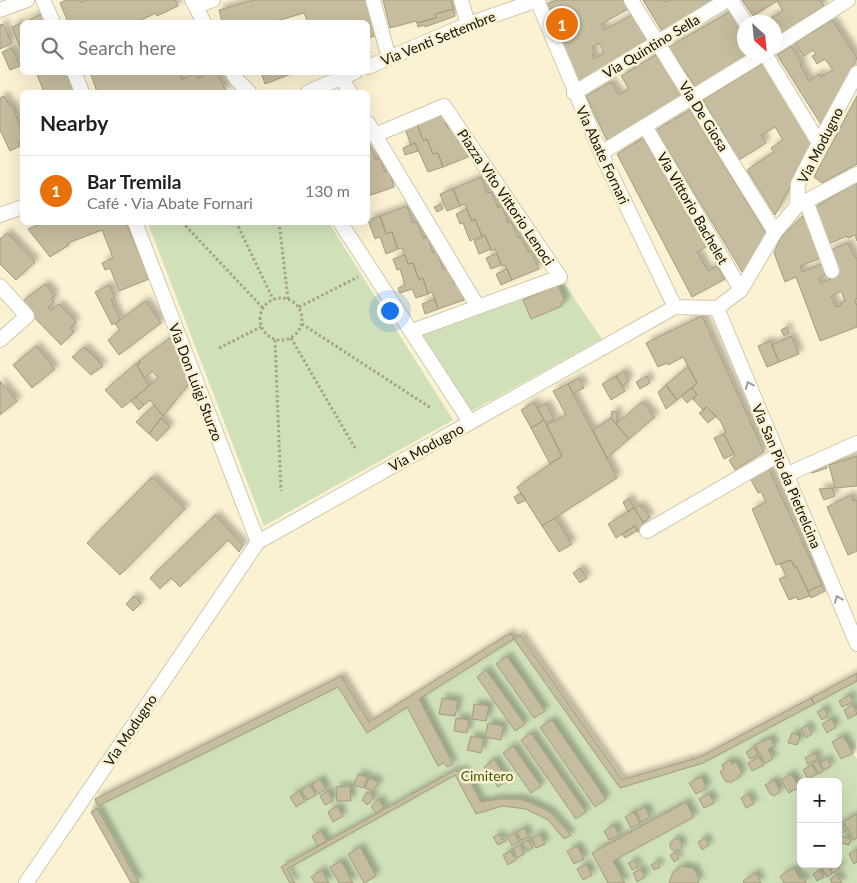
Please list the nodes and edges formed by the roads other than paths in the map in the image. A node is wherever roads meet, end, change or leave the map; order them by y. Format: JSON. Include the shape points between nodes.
{"nodes":[{"id":1,"x":27,"y":0,"type":"edge"},
{"id":2,"x":43,"y":0,"type":"edge"},
{"id":3,"x":213,"y":0,"type":"edge"},
{"id":4,"x":373,"y":0,"type":"edge"},
{"id":5,"x":461,"y":0,"type":"edge"},
{"id":6,"x":537,"y":0,"type":"edge"},
{"id":7,"x":632,"y":0,"type":"edge"},
{"id":8,"x":727,"y":0,"type":"edge"},
{"id":9,"x":731,"y":0,"type":"edge"},
{"id":10,"x":848,"y":0,"type":"edge"},
{"id":11,"x":193,"y":3,"type":"edge"},
{"id":12,"x":0,"y":10,"type":"edge"},
{"id":13,"x":741,"y":15,"type":"edge"},
{"id":14,"x":52,"y":20,"type":"edge"},
{"id":15,"x":203,"y":20,"type":"edge"},
{"id":16,"x":468,"y":24,"type":"junction"},
{"id":17,"x":658,"y":42,"type":"junction"},
{"id":18,"x":782,"y":42,"type":"edge"},
{"id":19,"x":389,"y":58,"type":"junction"},
{"id":20,"x":753,"y":60,"type":"edge"},
{"id":21,"x":769,"y":60,"type":"edge"},
{"id":22,"x":370,"y":66,"type":"edge"},
{"id":23,"x":857,"y":73,"type":"edge"},
{"id":24,"x":75,"y":75,"type":"edge"},
{"id":25,"x":234,"y":75,"type":"edge"},
{"id":26,"x":348,"y":75,"type":"edge"},
{"id":27,"x":341,"y":78,"type":"junction"},
{"id":28,"x":81,"y":90,"type":"edge"},
{"id":29,"x":247,"y":90,"type":"edge"},
{"id":30,"x":313,"y":90,"type":"edge"},
{"id":31,"x":349,"y":90,"type":"edge"},
{"id":32,"x":574,"y":93,"type":"junction"},
{"id":33,"x":692,"y":97,"type":"junction"},
{"id":34,"x":645,"y":126,"type":"junction"},
{"id":35,"x":370,"y":127,"type":"edge"},
{"id":36,"x":375,"y":136,"type":"junction"},
{"id":37,"x":819,"y":143,"type":"junction"},
{"id":38,"x":601,"y":153,"type":"junction"},
{"id":39,"x":857,"y":174,"type":"edge"},
{"id":40,"x":801,"y":204,"type":"junction"},
{"id":41,"x":20,"y":208,"type":"edge"},
{"id":42,"x":0,"y":215,"type":"edge"},
{"id":43,"x":136,"y":225,"type":"edge"},
{"id":44,"x":342,"y":225,"type":"edge"},
{"id":45,"x":775,"y":232,"type":"junction"},
{"id":46,"x":832,"y":271,"type":"dead end"},
{"id":47,"x":0,"y":286,"type":"edge"},
{"id":48,"x":741,"y":290,"type":"junction"},
{"id":49,"x":675,"y":307,"type":"junction"},
{"id":50,"x":478,"y":308,"type":"junction"},
{"id":51,"x":717,"y":308,"type":"junction"},
{"id":52,"x":412,"y":331,"type":"junction"},
{"id":53,"x":0,"y":340,"type":"edge"},
{"id":54,"x":470,"y":422,"type":"junction"},
{"id":55,"x":857,"y":443,"type":"edge"},
{"id":56,"x":778,"y":455,"type":"junction"},
{"id":57,"x":786,"y":475,"type":"junction"},
{"id":58,"x":647,"y":531,"type":"dead end"},
{"id":59,"x":258,"y":542,"type":"junction"},
{"id":60,"x":857,"y":644,"type":"edge"},
{"id":61,"x":64,"y":828,"type":"junction"},
{"id":62,"x":72,"y":840,"type":"dead end"},
{"id":63,"x":26,"y":883,"type":"edge"}],
"edges":[{"from":1,"to":12,"type":"street"},
{"from":2,"to":14,"type":"street"},
{"from":3,"to":11,"type":"street"},
{"from":4,"to":19,"type":"street"},
{"from":5,"to":16,"type":"street"},
{"from":6,"to":16,"type":"street","name":"Via Venti Settembre"},
{"from":6,"to":32,"type":"street","name":"Via Abate Fornari"},
{"from":7,"to":17,"type":"street","name":"Via De Giosa"},
{"from":8,"to":17,"type":"street","name":"Via Quintino Sella"},
{"from":9,"to":13,"type":"street"},
{"from":10,"to":18,"type":"street"},
{"from":11,"to":15,"type":"street"},
{"from":16,"to":19,"type":"street","name":"Via Venti Settembre"},
{"from":17,"to":32,"type":"street","name":"Via Quintino Sella"},
{"from":17,"to":33,"type":"street","name":"Via De Giosa"},
{"from":19,"to":22,"type":"street","name":"Via Venti Settembre"},
{"from":20,"to":33,"type":"street"},
{"from":21,"to":37,"type":"street"},
{"from":23,"to":37,"type":"street","name":"Via Modugno"},
{"from":24,"to":28,"type":"street"},
{"from":25,"to":29,"type":"street"},
{"from":26,"to":27,"type":"street"},
{"from":27,"to":30,"type":"street"},
{"from":27,"to":31,"type":"street"},
{"from":32,"to":38,"type":"street","name":"Via Abate Fornari"},
{"from":33,"to":34,"type":"street"},
{"from":33,"to":45,"type":"street","name":"Via De Giosa"},
{"from":34,"to":38,"type":"street"},
{"from":34,"to":48,"type":"street","name":"Via Vittorio Bachelet"},
{"from":35,"to":36,"type":"street"},
{"from":36,"to":50,"type":"street"},
{"from":36,"to":50,"type":"street","name":"Piazza Vito Vittorio Lenoci","via":[[444,106],[560,278]]},
{"from":37,"to":40,"type":"street","name":"Via Modugno","via":[[798,184]]},
{"from":38,"to":49,"type":"street","name":"Via Abate Fornari"},
{"from":39,"to":40,"type":"street"},
{"from":40,"to":45,"type":"street"},
{"from":40,"to":46,"type":"street"},
{"from":41,"to":42,"type":"street"},
{"from":43,"to":59,"type":"street","name":"Via Don Luigi Sturzo"},
{"from":44,"to":52,"type":"street"},
{"from":45,"to":48,"type":"street"},
{"from":47,"to":53,"type":"street","via":[[27,316]]},
{"from":48,"to":51,"type":"street"},
{"from":49,"to":51,"type":"street"},
{"from":49,"to":54,"type":"street","name":"Via Modugno"},
{"from":50,"to":52,"type":"street","name":"Piazza Vito Vittorio Lenoci"},
{"from":56,"to":51,"type":"street","name":"Via San Pio da Pietrelcina","one_way":true},
{"from":52,"to":54,"type":"street"},
{"from":54,"to":59,"type":"street","name":"Via Modugno"},
{"from":55,"to":57,"type":"street"},
{"from":56,"to":57,"type":"street","name":"Via San Pio da Pietrelcina"},
{"from":56,"to":58,"type":"street"},
{"from":60,"to":57,"type":"street","name":"Via San Pio da Pietrelcina","one_way":true},
{"from":59,"to":61,"type":"street","name":"Via Modugno"},
{"from":61,"to":62,"type":"street"},
{"from":61,"to":63,"type":"street","name":"Via Modugno"}]}
